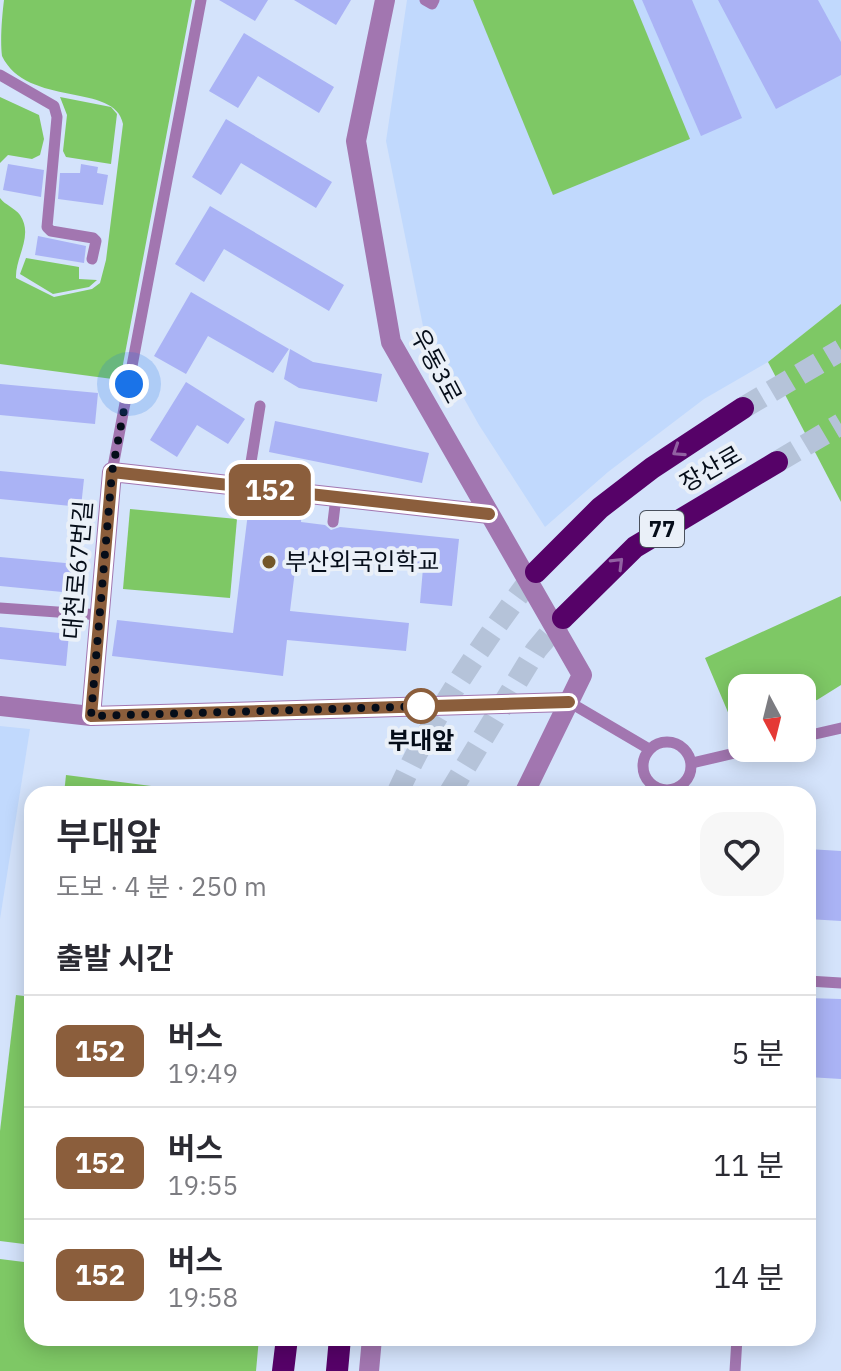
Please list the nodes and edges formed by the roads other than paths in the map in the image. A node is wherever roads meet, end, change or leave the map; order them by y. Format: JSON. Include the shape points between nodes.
{"nodes":[{"id":1,"x":201,"y":0,"type":"edge"},
{"id":2,"x":385,"y":0,"type":"edge"},
{"id":3,"x":425,"y":0,"type":"edge"},
{"id":4,"x":434,"y":0,"type":"edge"},
{"id":5,"x":0,"y":75,"type":"edge"},
{"id":6,"x":92,"y":259,"type":"dead end"},
{"id":7,"x":260,"y":406,"type":"dead end"},
{"id":8,"x":743,"y":408,"type":"tunnel mouth"},
{"id":9,"x":777,"y":462,"type":"tunnel mouth"},
{"id":10,"x":112,"y":472,"type":"junction"},
{"id":11,"x":247,"y":487,"type":"junction"},
{"id":12,"x":336,"y":497,"type":"junction"},
{"id":13,"x":489,"y":514,"type":"junction"},
{"id":14,"x":333,"y":522,"type":"dead end"},
{"id":15,"x":536,"y":572,"type":"tunnel mouth"},
{"id":16,"x":0,"y":608,"type":"edge"},
{"id":17,"x":100,"y":615,"type":"junction"},
{"id":18,"x":563,"y":618,"type":"tunnel mouth"},
{"id":19,"x":569,"y":702,"type":"junction"},
{"id":20,"x":0,"y":706,"type":"edge"},
{"id":21,"x":91,"y":716,"type":"junction"},
{"id":22,"x":841,"y":728,"type":"edge"},
{"id":23,"x":816,"y":734,"type":"edge"},
{"id":24,"x":649,"y":749,"type":"junction"},
{"id":25,"x":728,"y":755,"type":"edge"},
{"id":26,"x":692,"y":763,"type":"junction"},
{"id":27,"x":528,"y":786,"type":"edge"},
{"id":28,"x":656,"y":786,"type":"edge"},
{"id":29,"x":681,"y":786,"type":"edge"},
{"id":30,"x":816,"y":981,"type":"edge"},
{"id":31,"x":841,"y":983,"type":"edge"},
{"id":32,"x":286,"y":1346,"type":"edge"},
{"id":33,"x":339,"y":1346,"type":"edge"},
{"id":34,"x":371,"y":1346,"type":"edge"},
{"id":35,"x":737,"y":1346,"type":"edge"},
{"id":36,"x":283,"y":1371,"type":"edge"},
{"id":37,"x":337,"y":1371,"type":"edge"},
{"id":38,"x":369,"y":1371,"type":"edge"},
{"id":39,"x":735,"y":1371,"type":"edge"}],
"edges":[{"from":1,"to":10,"type":"lane"},
{"from":2,"to":13,"type":"street","name":"우동3로","via":[[356,141],[391,342]]},
{"from":3,"to":4,"type":"lane"},
{"from":5,"to":6,"type":"lane","via":[[54,106],[47,227],[93,238]]},
{"from":7,"to":11,"type":"lane"},
{"from":8,"to":15,"type":"highway","name":"장산로","number":"77","one_way":true,"via":[[600,508]]},
{"from":18,"to":9,"type":"highway","name":"장산로","number":"77","one_way":true,"via":[[635,547]]},
{"from":10,"to":11,"type":"street","name":"대천로67번길"},
{"from":10,"to":17,"type":"street","name":"대천로67번길"},
{"from":11,"to":12,"type":"street","name":"대천로67번길"},
{"from":12,"to":13,"type":"street","name":"대천로67번길"},
{"from":12,"to":14,"type":"lane"},
{"from":13,"to":19,"type":"street","name":"우동3로","via":[[582,675]]},
{"from":16,"to":17,"type":"lane"},
{"from":17,"to":21,"type":"street","name":"대천로67번길"},
{"from":19,"to":21,"type":"street"},
{"from":19,"to":24,"type":"lane"},
{"from":19,"to":27,"type":"street"},
{"from":20,"to":21,"type":"street"},
{"from":22,"to":23,"type":"lane"},
{"from":24,"to":26,"type":"lane","via":[[671,742],[685,749]]},
{"from":24,"to":28,"type":"lane","via":[[643,764],[647,780]]},
{"from":25,"to":26,"type":"lane"},
{"from":26,"to":29,"type":"lane"},
{"from":30,"to":31,"type":"lane"},
{"from":32,"to":36,"type":"highway"},
{"from":33,"to":37,"type":"highway"},
{"from":34,"to":38,"type":"street"},
{"from":35,"to":39,"type":"lane"}]}
